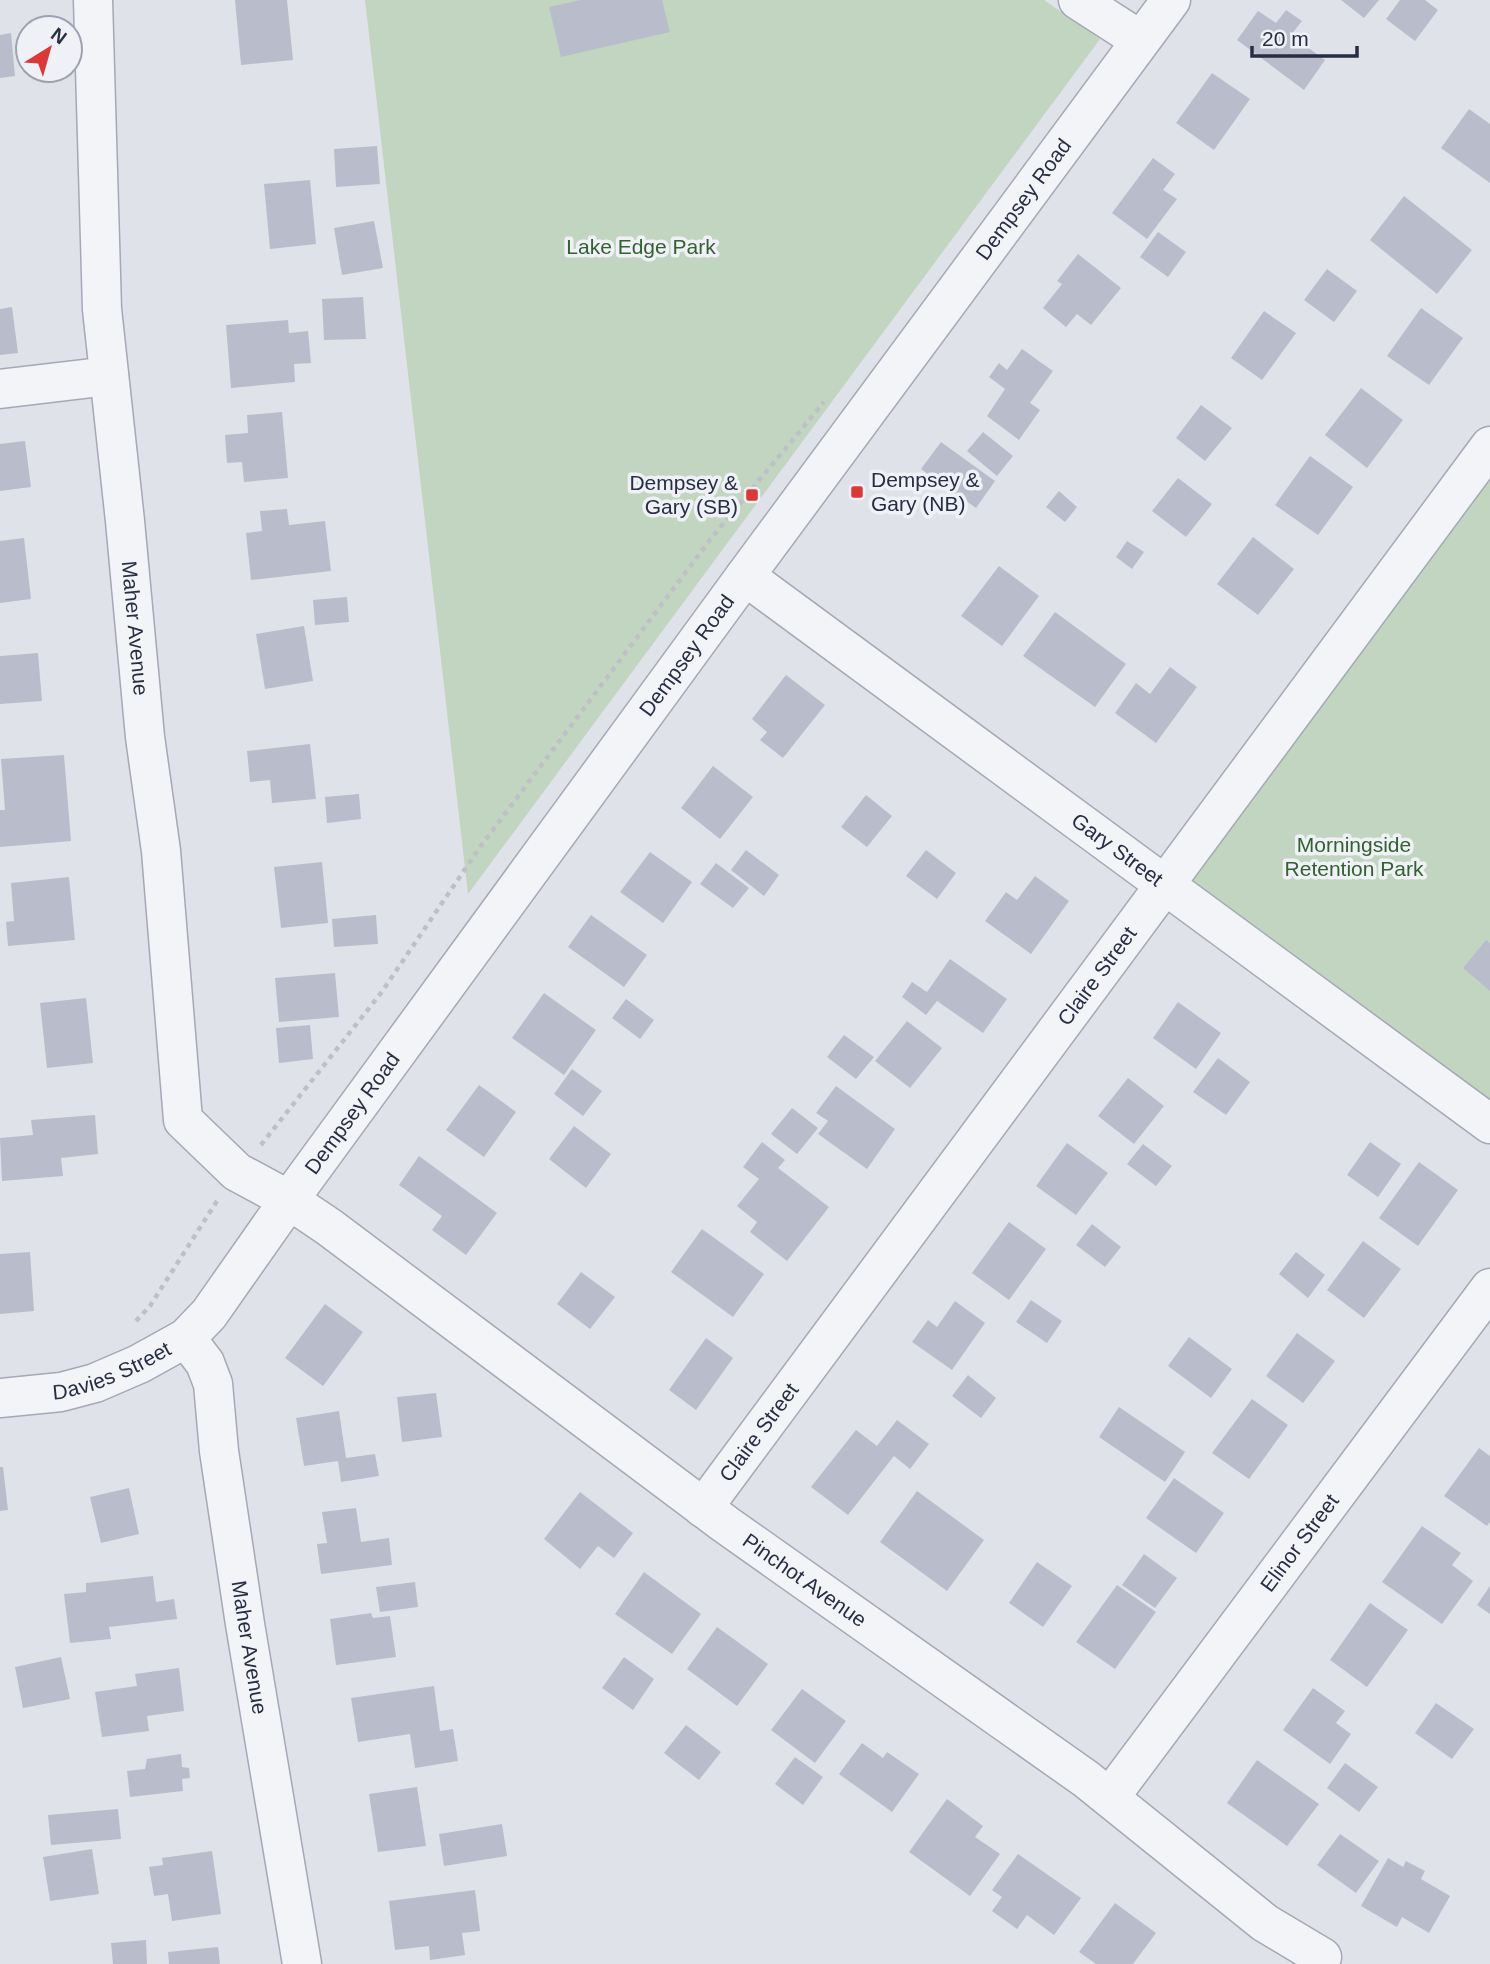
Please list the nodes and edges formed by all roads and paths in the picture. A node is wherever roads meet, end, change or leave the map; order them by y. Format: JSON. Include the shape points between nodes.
{"nodes":[{"id":1,"x":93,"y":0,"type":"edge"},
{"id":2,"x":1078,"y":0,"type":"edge"},
{"id":3,"x":1171,"y":0,"type":"edge"},
{"id":4,"x":1140,"y":40,"type":"junction"},
{"id":5,"x":109,"y":376,"type":"junction"},
{"id":6,"x":0,"y":389,"type":"edge"},
{"id":7,"x":827,"y":398,"type":"dead end"},
{"id":8,"x":1490,"y":446,"type":"edge"},
{"id":9,"x":746,"y":576,"type":"junction"},
{"id":10,"x":1165,"y":885,"type":"junction"},
{"id":11,"x":1490,"y":1124,"type":"edge"},
{"id":12,"x":272,"y":1132,"type":"dead end"},
{"id":13,"x":289,"y":1200,"type":"junction"},
{"id":14,"x":196,"y":1232,"type":"dead end"},
{"id":15,"x":1490,"y":1288,"type":"edge"},
{"id":16,"x":134,"y":1324,"type":"dead end"},
{"id":17,"x":197,"y":1326,"type":"junction"},
{"id":18,"x":0,"y":1398,"type":"edge"},
{"id":19,"x":703,"y":1508,"type":"junction"},
{"id":20,"x":1110,"y":1797,"type":"junction"},
{"id":21,"x":1322,"y":1962,"type":"edge"},
{"id":22,"x":302,"y":1964,"type":"edge"}],
"edges":[{"from":1,"to":5,"type":"street","name":"Maher Avenue","via":[[102,309]]},
{"from":2,"to":4,"type":"street"},
{"from":3,"to":4,"type":"street","name":"Dempsey Road"},
{"from":4,"to":9,"type":"street","name":"Dempsey Road"},
{"from":5,"to":6,"type":"street"},
{"from":5,"to":13,"type":"street","name":"Maher Avenue","via":[[161,851],[183,1120],[237,1172]]},
{"from":7,"to":12,"type":"path","via":[[680,580],[480,847],[381,993]]},
{"from":8,"to":10,"type":"street","name":"Claire Street"},
{"from":9,"to":10,"type":"street","name":"Gary Street"},
{"from":9,"to":13,"type":"street","name":"Dempsey Road"},
{"from":10,"to":11,"type":"street","name":"Gary Street"},
{"from":10,"to":19,"type":"street","name":"Claire Street"},
{"from":13,"to":17,"type":"street","name":"Dempsey Road"},
{"from":13,"to":19,"type":"street","name":"Pinchot Avenue"},
{"from":14,"to":16,"type":"path"},
{"from":15,"to":20,"type":"street","name":"Elinor Street"},
{"from":17,"to":18,"type":"street","name":"Davies Street","via":[[139,1364],[95,1383],[61,1392]]},
{"from":17,"to":22,"type":"street","name":"Maher Avenue","via":[[213,1384],[241,1597]]},
{"from":19,"to":20,"type":"street","name":"Pinchot Avenue"},
{"from":20,"to":21,"type":"street","name":"Pinchot Avenue","via":[[1265,1923]]}]}
